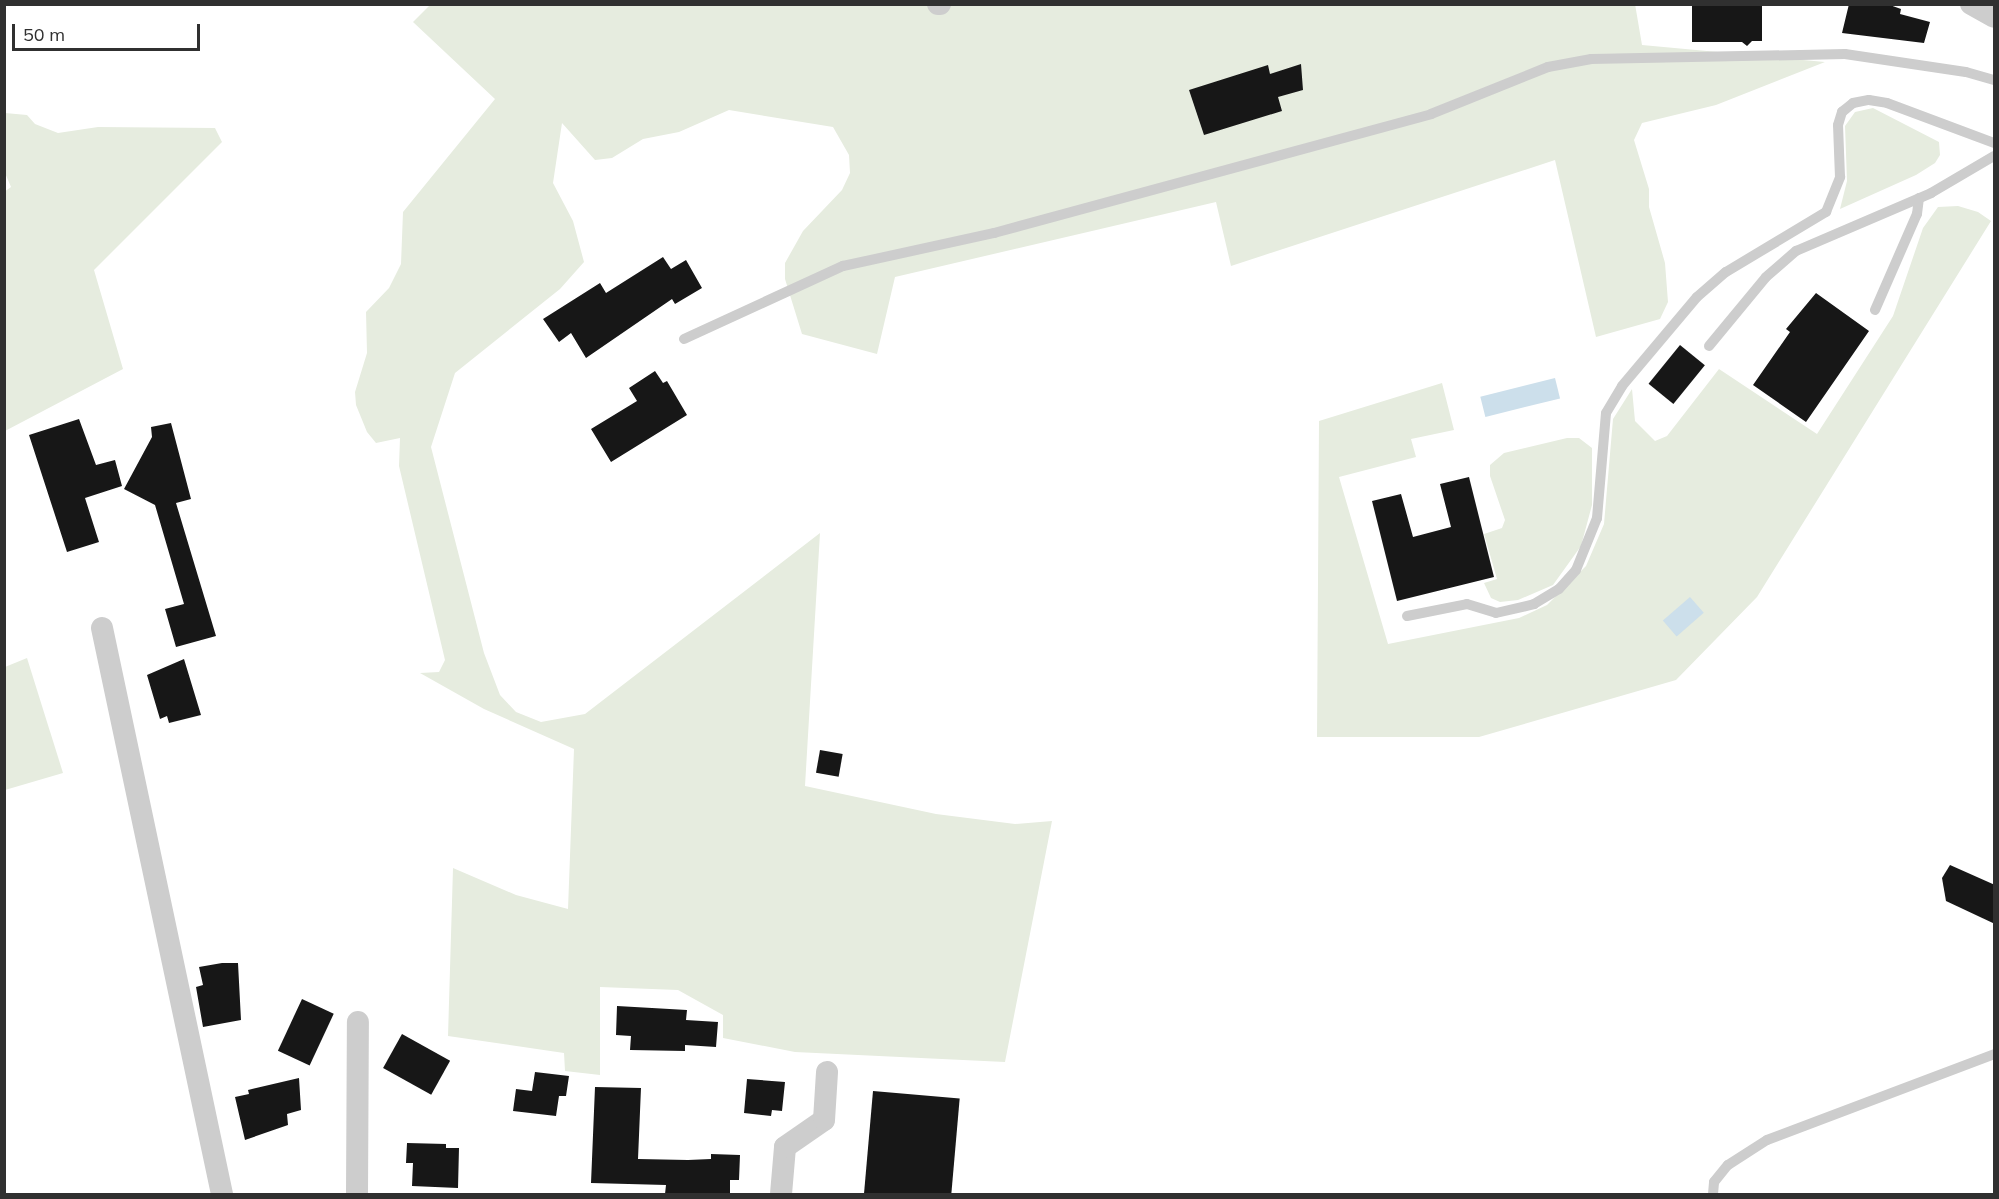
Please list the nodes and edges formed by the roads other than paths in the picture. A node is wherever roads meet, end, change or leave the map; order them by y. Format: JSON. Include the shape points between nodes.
{"nodes":[{"id":1,"x":1971,"y":4,"type":"edge"},
{"id":2,"x":1995,"y":17,"type":"edge"},
{"id":3,"x":1995,"y":80,"type":"edge"},
{"id":4,"x":1995,"y":143,"type":"edge"},
{"id":5,"x":1995,"y":156,"type":"edge"},
{"id":6,"x":1919,"y":198,"type":"junction"},
{"id":7,"x":1875,"y":310,"type":"dead end"},
{"id":8,"x":684,"y":339,"type":"dead end"},
{"id":9,"x":1709,"y":346,"type":"dead end"},
{"id":10,"x":1407,"y":616,"type":"dead end"},
{"id":11,"x":102,"y":628,"type":"dead end"},
{"id":12,"x":358,"y":1022,"type":"dead end"},
{"id":13,"x":1995,"y":1054,"type":"edge"},
{"id":14,"x":827,"y":1072,"type":"dead end"},
{"id":15,"x":222,"y":1194,"type":"edge"},
{"id":16,"x":357,"y":1194,"type":"edge"},
{"id":17,"x":781,"y":1194,"type":"edge"},
{"id":18,"x":1713,"y":1194,"type":"edge"}],
"edges":[{"from":1,"to":2,"type":"street"},
{"from":3,"to":8,"type":"lane","via":[[1845,54],[1591,58],[1548,67],[1431,114],[994,233],[843,266]]},
{"from":4,"to":10,"type":"lane","via":[[1887,103],[1853,103],[1842,112],[1838,125],[1840,177],[1826,212],[1726,272],[1698,297],[1622,386],[1606,413],[1597,518],[1588,547],[1565,583],[1534,604],[1496,613],[1467,604]]},
{"from":5,"to":6,"type":"lane"},
{"from":6,"to":7,"type":"lane","via":[[1917,214]]},
{"from":6,"to":9,"type":"lane","via":[[1796,252],[1766,277]]},
{"from":11,"to":15,"type":"street"},
{"from":12,"to":16,"type":"street"},
{"from":13,"to":18,"type":"lane","via":[[1767,1140],[1728,1165],[1714,1182]]},
{"from":14,"to":17,"type":"street","via":[[824,1120],[785,1147]]}]}
